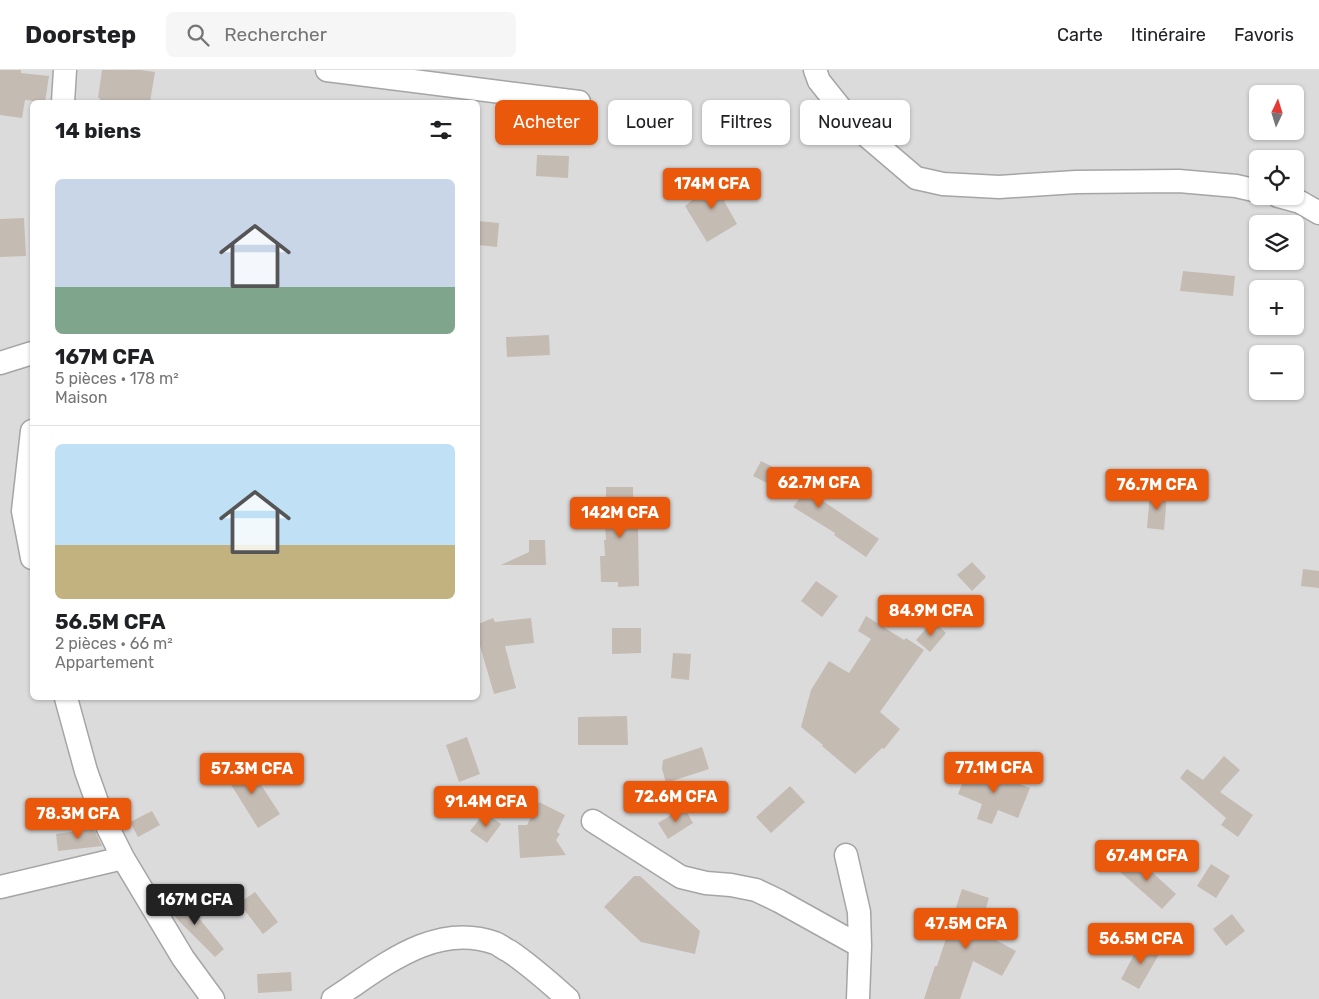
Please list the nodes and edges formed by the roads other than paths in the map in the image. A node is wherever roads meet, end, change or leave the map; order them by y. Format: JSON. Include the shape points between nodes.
{"nodes":[{"id":1,"x":65,"y":70,"type":"edge"},
{"id":2,"x":327,"y":70,"type":"edge"},
{"id":3,"x":816,"y":70,"type":"edge"},
{"id":4,"x":63,"y":100,"type":"edge"},
{"id":5,"x":563,"y":100,"type":"edge"},
{"id":6,"x":1249,"y":189,"type":"edge"},
{"id":7,"x":1304,"y":204,"type":"edge"},
{"id":8,"x":1319,"y":213,"type":"edge"},
{"id":9,"x":30,"y":354,"type":"edge"},
{"id":10,"x":0,"y":363,"type":"edge"},
{"id":11,"x":30,"y":469,"type":"edge"},
{"id":12,"x":30,"y":548,"type":"edge"},
{"id":13,"x":67,"y":700,"type":"edge"},
{"id":14,"x":593,"y":821,"type":"dead end"},
{"id":15,"x":846,"y":855,"type":"dead end"},
{"id":16,"x":123,"y":858,"type":"junction"},
{"id":17,"x":0,"y":887,"type":"edge"},
{"id":18,"x":860,"y":946,"type":"junction"},
{"id":19,"x":213,"y":999,"type":"edge"},
{"id":20,"x":333,"y":999,"type":"edge"},
{"id":21,"x":568,"y":999,"type":"edge"},
{"id":22,"x":858,"y":999,"type":"edge"}],
"edges":[{"from":1,"to":4,"type":"street"},
{"from":2,"to":5,"type":"street"},
{"from":3,"to":6,"type":"street","via":[[819,81],[855,126],[916,178],[943,184],[999,187],[1179,181]]},
{"from":7,"to":8,"type":"street"},
{"from":9,"to":10,"type":"street"},
{"from":11,"to":12,"type":"street","via":[[23,511]]},
{"from":13,"to":16,"type":"street","via":[[102,816]]},
{"from":14,"to":18,"type":"street","via":[[682,876],[756,890]]},
{"from":15,"to":18,"type":"street","via":[[859,912]]},
{"from":16,"to":17,"type":"street"},
{"from":16,"to":19,"type":"street","via":[[183,958]]},
{"from":18,"to":22,"type":"street"},
{"from":20,"to":21,"type":"street","via":[[405,952],[437,940],[468,936],[496,944],[523,960]]}]}
